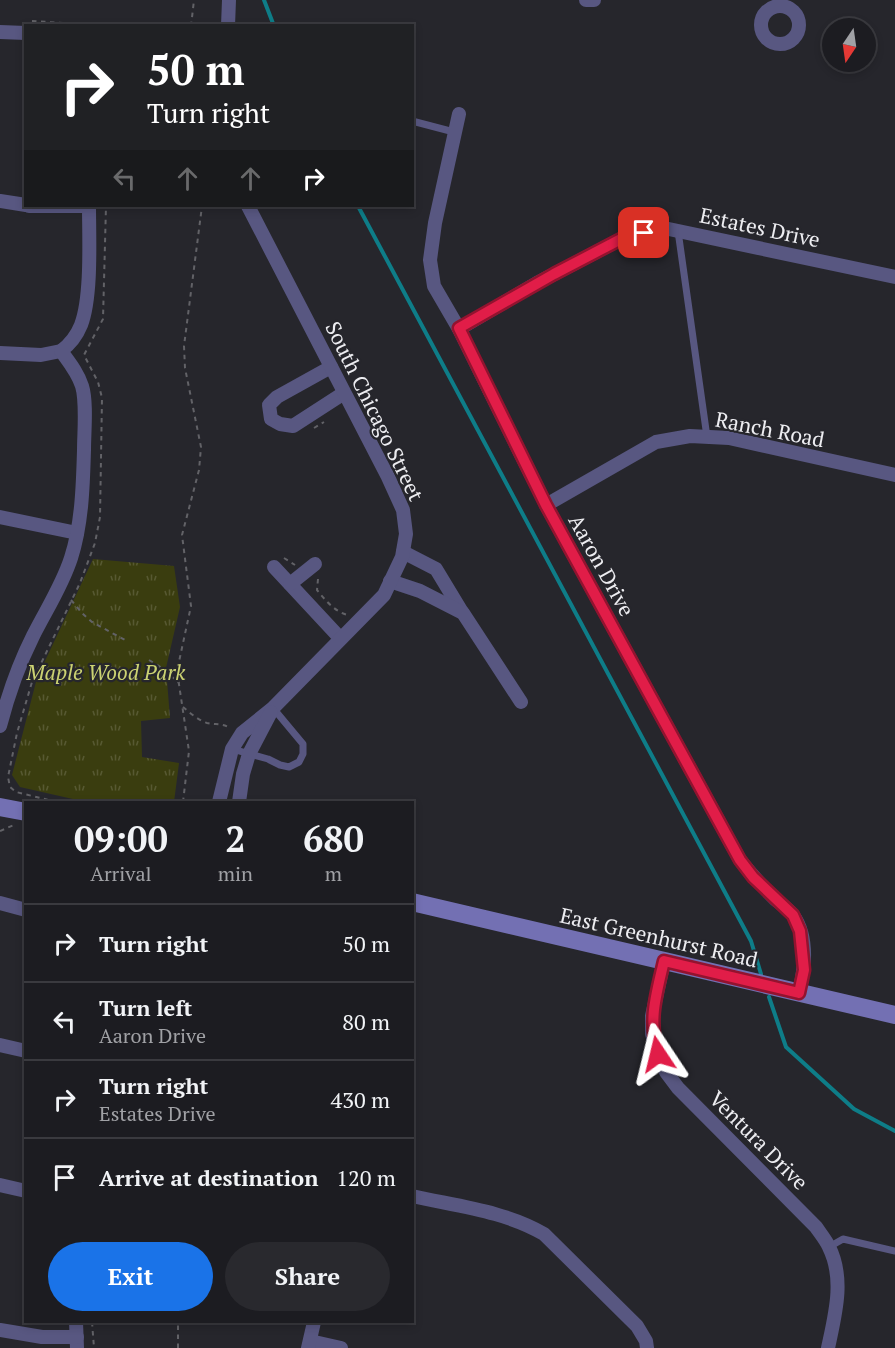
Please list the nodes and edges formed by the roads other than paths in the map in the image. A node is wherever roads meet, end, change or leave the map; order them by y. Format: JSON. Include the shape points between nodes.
{"nodes":[{"id":1,"x":586,"y":0,"type":"edge"},
{"id":2,"x":594,"y":0,"type":"edge"},
{"id":3,"x":231,"y":2,"type":"edge"},
{"id":4,"x":228,"y":24,"type":"edge"},
{"id":5,"x":24,"y":28,"type":"edge"},
{"id":6,"x":0,"y":33,"type":"edge"},
{"id":7,"x":459,"y":114,"type":"dead end"},
{"id":8,"x":414,"y":122,"type":"edge"},
{"id":9,"x":454,"y":132,"type":"junction"},
{"id":10,"x":0,"y":201,"type":"edge"},
{"id":11,"x":24,"y":205,"type":"edge"},
{"id":12,"x":89,"y":207,"type":"edge"},
{"id":13,"x":249,"y":207,"type":"edge"},
{"id":14,"x":678,"y":231,"type":"junction"},
{"id":15,"x":895,"y":277,"type":"edge"},
{"id":16,"x":459,"y":328,"type":"junction"},
{"id":17,"x":61,"y":351,"type":"junction"},
{"id":18,"x":0,"y":353,"type":"edge"},
{"id":19,"x":331,"y":367,"type":"junction"},
{"id":20,"x":344,"y":393,"type":"junction"},
{"id":21,"x":707,"y":437,"type":"junction"},
{"id":22,"x":895,"y":475,"type":"edge"},
{"id":23,"x":546,"y":505,"type":"junction"},
{"id":24,"x":0,"y":517,"type":"edge"},
{"id":25,"x":77,"y":533,"type":"junction"},
{"id":26,"x":403,"y":552,"type":"junction"},
{"id":27,"x":278,"y":561,"type":"road end"},
{"id":28,"x":314,"y":568,"type":"road end"},
{"id":29,"x":390,"y":581,"type":"junction"},
{"id":30,"x":290,"y":584,"type":"junction"},
{"id":31,"x":463,"y":614,"type":"junction"},
{"id":32,"x":340,"y":638,"type":"junction"},
{"id":33,"x":521,"y":702,"type":"dead end"},
{"id":34,"x":273,"y":708,"type":"junction"},
{"id":35,"x":0,"y":726,"type":"edge"},
{"id":36,"x":232,"y":749,"type":"junction"},
{"id":37,"x":249,"y":754,"type":"junction"},
{"id":38,"x":219,"y":801,"type":"edge"},
{"id":39,"x":239,"y":801,"type":"edge"},
{"id":40,"x":0,"y":807,"type":"edge"},
{"id":41,"x":22,"y":819,"type":"edge"},
{"id":42,"x":414,"y":902,"type":"edge"},
{"id":43,"x":0,"y":903,"type":"edge"},
{"id":44,"x":24,"y":909,"type":"edge"},
{"id":45,"x":664,"y":961,"type":"junction"},
{"id":46,"x":799,"y":993,"type":"junction"},
{"id":47,"x":895,"y":1015,"type":"edge"},
{"id":48,"x":0,"y":1045,"type":"edge"},
{"id":49,"x":24,"y":1051,"type":"edge"},
{"id":50,"x":0,"y":1185,"type":"edge"},
{"id":51,"x":24,"y":1191,"type":"edge"},
{"id":52,"x":414,"y":1196,"type":"edge"},
{"id":53,"x":829,"y":1246,"type":"junction"},
{"id":54,"x":895,"y":1251,"type":"edge"},
{"id":55,"x":76,"y":1323,"type":"edge"},
{"id":56,"x":314,"y":1323,"type":"edge"},
{"id":57,"x":0,"y":1330,"type":"edge"},
{"id":58,"x":77,"y":1342,"type":"edge"},
{"id":59,"x":309,"y":1344,"type":"edge"},
{"id":60,"x":341,"y":1348,"type":"edge"},
{"id":61,"x":647,"y":1348,"type":"edge"},
{"id":62,"x":828,"y":1348,"type":"edge"}],
"edges":[{"from":1,"to":2,"type":"street"},
{"from":3,"to":4,"type":"street"},
{"from":5,"to":6,"type":"street"},
{"from":7,"to":9,"type":"street","name":"Aaron Drive"},
{"from":8,"to":9,"type":"lane"},
{"from":9,"to":16,"type":"street","name":"Aaron Drive","via":[[430,260],[434,286]]},
{"from":10,"to":11,"type":"street"},
{"from":12,"to":17,"type":"street","via":[[86,303],[80,327]]},
{"from":13,"to":19,"type":"street","name":"South Chicago Street"},
{"from":14,"to":15,"type":"street","name":"Estates Drive"},
{"from":14,"to":16,"type":"street","name":"Estates Drive","via":[[664,228],[623,238]]},
{"from":14,"to":21,"type":"lane"},
{"from":16,"to":23,"type":"street","name":"Aaron Drive"},
{"from":17,"to":18,"type":"street","via":[[41,355]]},
{"from":17,"to":25,"type":"street","via":[[82,387],[82,488]]},
{"from":19,"to":20,"type":"street","name":"South Chicago Street"},
{"from":19,"to":20,"type":"street","via":[[277,397],[269,405],[271,419],[292,426]]},
{"from":20,"to":26,"type":"street","name":"South Chicago Street","via":[[403,510]]},
{"from":21,"to":22,"type":"street","name":"Ranch Road","via":[[729,438]]},
{"from":21,"to":23,"type":"street","name":"Ranch Road","via":[[656,442]]},
{"from":23,"to":46,"type":"street","name":"Aaron Drive","via":[[740,860],[793,915],[804,950]]},
{"from":24,"to":25,"type":"street"},
{"from":25,"to":35,"type":"street","via":[[54,598],[17,672]]},
{"from":26,"to":29,"type":"street","name":"South Chicago Street"},
{"from":26,"to":31,"type":"street","via":[[436,569]]},
{"from":27,"to":30,"type":"street"},
{"from":28,"to":30,"type":"street"},
{"from":29,"to":31,"type":"street","via":[[420,591]]},
{"from":29,"to":32,"type":"street","name":"South Chicago Street","via":[[384,595]]},
{"from":30,"to":32,"type":"street"},
{"from":31,"to":33,"type":"street"},
{"from":32,"to":34,"type":"street","name":"South Chicago Street"},
{"from":34,"to":36,"type":"street","name":"South Chicago Street","via":[[242,733]]},
{"from":34,"to":37,"type":"street","name":"South Chicago Street"},
{"from":34,"to":37,"type":"lane","via":[[303,744],[299,762],[289,767]]},
{"from":36,"to":37,"type":"lane"},
{"from":36,"to":38,"type":"street","name":"South Chicago Street"},
{"from":37,"to":39,"type":"street","name":"South Chicago Street"},
{"from":40,"to":41,"type":"main road"},
{"from":42,"to":45,"type":"main road","name":"East Greenhurst Road"},
{"from":43,"to":44,"type":"street"},
{"from":45,"to":46,"type":"main road","name":"East Greenhurst Road"},
{"from":45,"to":53,"type":"street","name":"Ventura Drive","via":[[652,1034],[666,1072],[816,1227]]},
{"from":46,"to":47,"type":"main road","name":"East Greenhurst Road"},
{"from":48,"to":49,"type":"street"},
{"from":50,"to":51,"type":"street"},
{"from":52,"to":61,"type":"street","via":[[508,1218],[544,1234],[637,1326]]},
{"from":53,"to":54,"type":"lane","via":[[843,1239]]},
{"from":53,"to":62,"type":"street","name":"Ventura Drive","via":[[838,1290]]},
{"from":55,"to":58,"type":"street"},
{"from":56,"to":59,"type":"street"},
{"from":57,"to":58,"type":"street"},
{"from":59,"to":60,"type":"street"}]}
